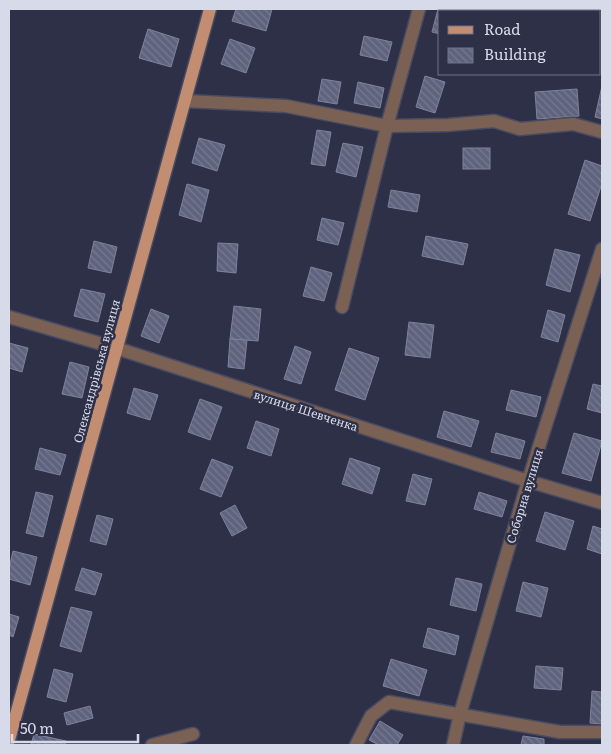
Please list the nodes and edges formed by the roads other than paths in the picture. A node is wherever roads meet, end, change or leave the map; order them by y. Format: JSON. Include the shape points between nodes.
{"nodes":[{"id":1,"x":210,"y":9,"type":"edge"},
{"id":2,"x":419,"y":9,"type":"edge"},
{"id":3,"x":185,"y":101,"type":"junction"},
{"id":4,"x":387,"y":126,"type":"junction"},
{"id":5,"x":602,"y":132,"type":"edge"},
{"id":6,"x":602,"y":249,"type":"edge"},
{"id":7,"x":342,"y":307,"type":"dead end"},
{"id":8,"x":9,"y":317,"type":"edge"},
{"id":9,"x":116,"y":348,"type":"junction"},
{"id":10,"x":528,"y":481,"type":"junction"},
{"id":11,"x":602,"y":504,"type":"edge"},
{"id":12,"x":460,"y":714,"type":"junction"},
{"id":13,"x":602,"y":732,"type":"edge"},
{"id":14,"x":193,"y":734,"type":"dead end"},
{"id":15,"x":9,"y":740,"type":"edge"},
{"id":16,"x":152,"y":745,"type":"edge"},
{"id":17,"x":356,"y":745,"type":"edge"},
{"id":18,"x":453,"y":745,"type":"edge"}],
"edges":[{"from":1,"to":3,"type":"main road","name":"Олександрівська вулиця"},
{"from":2,"to":4,"type":"street"},
{"from":3,"to":4,"type":"street","via":[[286,106]]},
{"from":3,"to":9,"type":"main road","name":"Олександрівська вулиця"},
{"from":4,"to":5,"type":"street","via":[[494,121],[520,129],[572,124]]},
{"from":4,"to":7,"type":"street"},
{"from":6,"to":10,"type":"street","name":"Соборна вулиця"},
{"from":8,"to":9,"type":"street","name":"вулиця Шевченка"},
{"from":9,"to":10,"type":"street","name":"вулиця Шевченка"},
{"from":9,"to":15,"type":"main road","name":"Олександрівська вулиця"},
{"from":10,"to":11,"type":"street","name":"вулиця Шевченка"},
{"from":10,"to":12,"type":"street","name":"Соборна вулиця"},
{"from":12,"to":13,"type":"street","via":[[560,732]]},
{"from":12,"to":17,"type":"street","via":[[389,702],[371,716]]},
{"from":12,"to":18,"type":"street","name":"Соборна вулиця"},
{"from":14,"to":16,"type":"street"}]}
